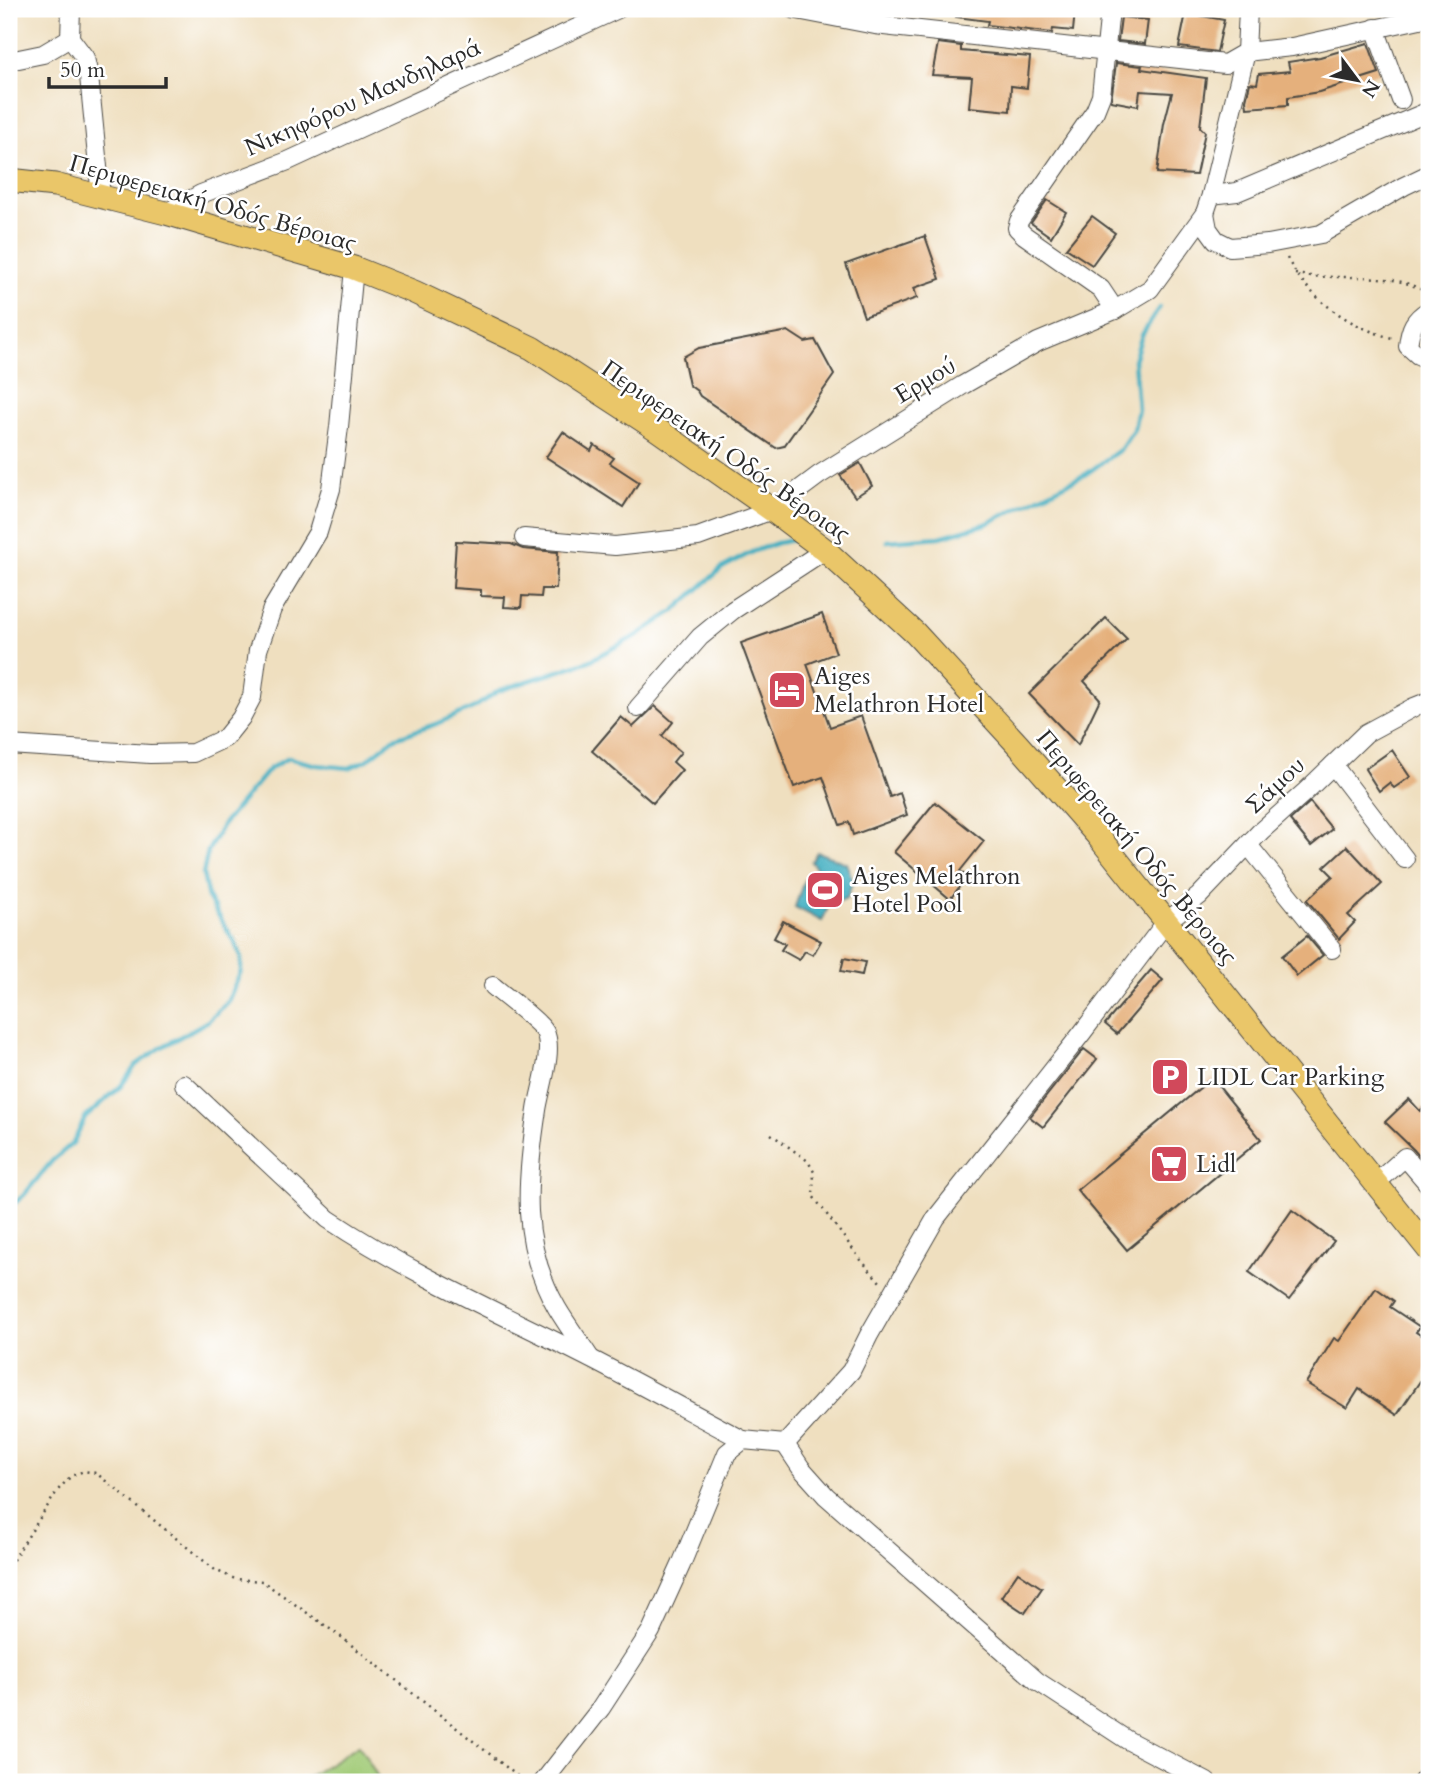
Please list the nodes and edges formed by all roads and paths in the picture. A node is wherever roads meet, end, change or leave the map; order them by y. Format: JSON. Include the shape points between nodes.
{"nodes":[{"id":1,"x":71,"y":9,"type":"edge"},
{"id":2,"x":618,"y":9,"type":"edge"},
{"id":3,"x":792,"y":9,"type":"edge"},
{"id":4,"x":1110,"y":9,"type":"edge"},
{"id":5,"x":1248,"y":9,"type":"edge"},
{"id":6,"x":876,"y":17,"type":"edge"},
{"id":7,"x":1429,"y":17,"type":"edge"},
{"id":8,"x":1376,"y":28,"type":"junction"},
{"id":9,"x":70,"y":38,"type":"junction"},
{"id":10,"x":1106,"y":51,"type":"junction"},
{"id":11,"x":1245,"y":52,"type":"junction"},
{"id":12,"x":9,"y":61,"type":"edge"},
{"id":13,"x":1401,"y":100,"type":"dead end"},
{"id":14,"x":1429,"y":111,"type":"edge"},
{"id":15,"x":1429,"y":174,"type":"edge"},
{"id":16,"x":9,"y":180,"type":"edge"},
{"id":17,"x":1211,"y":195,"type":"junction"},
{"id":18,"x":101,"y":197,"type":"junction"},
{"id":19,"x":166,"y":213,"type":"junction"},
{"id":20,"x":1205,"y":213,"type":"junction"},
{"id":21,"x":1279,"y":242,"type":"junction"},
{"id":22,"x":354,"y":268,"type":"junction"},
{"id":23,"x":1295,"y":274,"type":"junction"},
{"id":24,"x":1429,"y":295,"type":"edge"},
{"id":25,"x":1115,"y":310,"type":"junction"},
{"id":26,"x":1429,"y":310,"type":"edge"},
{"id":27,"x":1409,"y":342,"type":"junction"},
{"id":28,"x":1429,"y":359,"type":"edge"},
{"id":29,"x":772,"y":510,"type":"junction"},
{"id":30,"x":524,"y":538,"type":"dead end"},
{"id":31,"x":825,"y":550,"type":"junction"},
{"id":32,"x":1429,"y":701,"type":"edge"},
{"id":33,"x":638,"y":708,"type":"dead end"},
{"id":34,"x":9,"y":745,"type":"edge"},
{"id":35,"x":1333,"y":765,"type":"junction"},
{"id":36,"x":1248,"y":845,"type":"junction"},
{"id":37,"x":1405,"y":859,"type":"dead end"},
{"id":38,"x":1166,"y":922,"type":"junction"},
{"id":39,"x":1332,"y":949,"type":"dead end"},
{"id":40,"x":493,"y":986,"type":"dead end"},
{"id":41,"x":184,"y":1084,"type":"dead end"},
{"id":42,"x":771,"y":1135,"type":"dead end"},
{"id":43,"x":1376,"y":1183,"type":"junction"},
{"id":44,"x":1429,"y":1185,"type":"edge"},
{"id":45,"x":1429,"y":1250,"type":"edge"},
{"id":46,"x":892,"y":1296,"type":"junction"},
{"id":47,"x":592,"y":1360,"type":"junction"},
{"id":48,"x":743,"y":1440,"type":"junction"},
{"id":49,"x":785,"y":1444,"type":"junction"},
{"id":50,"x":9,"y":1566,"type":"edge"},
{"id":51,"x":1429,"y":1773,"type":"edge"},
{"id":52,"x":525,"y":1782,"type":"edge"},
{"id":53,"x":543,"y":1782,"type":"edge"},
{"id":54,"x":1207,"y":1782,"type":"edge"},
{"id":55,"x":1422,"y":1782,"type":"edge"}],
"edges":[{"from":1,"to":9,"type":"street"},
{"from":2,"to":19,"type":"street","name":"Νικηφόρου Μανδηλαρά"},
{"from":3,"to":6,"type":"street"},
{"from":4,"to":10,"type":"street"},
{"from":5,"to":11,"type":"street","name":"Ερμού"},
{"from":6,"to":10,"type":"street"},
{"from":7,"to":8,"type":"street"},
{"from":8,"to":11,"type":"street","via":[[1292,47]]},
{"from":8,"to":13,"type":"street"},
{"from":9,"to":12,"type":"street","via":[[43,54]]},
{"from":9,"to":18,"type":"street","via":[[85,58],[89,76]]},
{"from":10,"to":11,"type":"street","via":[[1225,64]]},
{"from":10,"to":25,"type":"street","via":[[1095,111],[1017,228],[1101,289]]},
{"from":11,"to":17,"type":"street","name":"Ερμού"},
{"from":14,"to":17,"type":"street","via":[[1237,192]]},
{"from":15,"to":21,"type":"street","via":[[1321,234]]},
{"from":16,"to":18,"type":"main road","name":"Περιφερειακή Οδός Βέροιας"},
{"from":17,"to":20,"type":"street","name":"Ερμού"},
{"from":18,"to":19,"type":"main road","name":"Περιφερειακή Οδός Βέροιας"},
{"from":19,"to":22,"type":"main road","name":"Περιφερειακή Οδός Βέροιας"},
{"from":20,"to":21,"type":"street","via":[[1216,240],[1230,247]]},
{"from":20,"to":25,"type":"street","name":"Ερμού","via":[[1150,289]]},
{"from":21,"to":23,"type":"path"},
{"from":22,"to":29,"type":"main road","name":"Περιφερειακή Οδός Βέροιας","via":[[532,348]]},
{"from":22,"to":34,"type":"street","via":[[331,489],[318,532],[272,608],[258,650],[252,697],[241,718],[225,738],[193,753]]},
{"from":23,"to":24,"type":"path","via":[[1396,281]]},
{"from":23,"to":27,"type":"path","via":[[1353,324]]},
{"from":25,"to":29,"type":"street","name":"Ερμού","via":[[1038,342],[963,385],[819,475]]},
{"from":26,"to":27,"type":"street","via":[[1419,316]]},
{"from":27,"to":28,"type":"street","via":[[1418,355]]},
{"from":29,"to":30,"type":"street","name":"Ερμού","via":[[698,537],[615,546]]},
{"from":29,"to":31,"type":"main road","name":"Περιφερειακή Οδός Βέροιας"},
{"from":31,"to":33,"type":"street","via":[[700,636]]},
{"from":31,"to":38,"type":"main road","name":"Περιφερειακή Οδός Βέροιας","via":[[961,681],[1097,835]]},
{"from":32,"to":35,"type":"street","name":"Σάμου","via":[[1366,733]]},
{"from":35,"to":36,"type":"street","name":"Σάμου"},
{"from":35,"to":37,"type":"street"},
{"from":36,"to":38,"type":"street","name":"Σάμου","via":[[1199,896]]},
{"from":36,"to":39,"type":"street"},
{"from":38,"to":43,"type":"main road","name":"Περιφερειακή Οδός Βέροιας"},
{"from":38,"to":46,"type":"street","name":"Σάμου","via":[[936,1218]]},
{"from":40,"to":47,"type":"street","via":[[544,1029],[549,1045],[527,1194],[530,1231],[556,1307]]},
{"from":41,"to":47,"type":"street","via":[[328,1219],[353,1236],[457,1294]]},
{"from":42,"to":46,"type":"path","via":[[808,1161],[814,1172],[813,1196]]},
{"from":43,"to":44,"type":"street","via":[[1405,1157]]},
{"from":43,"to":45,"type":"main road","name":"Περιφερειακή Οδός Βέροιας"},
{"from":46,"to":49,"type":"street","name":"Σάμου","via":[[851,1371]]},
{"from":47,"to":48,"type":"street"},
{"from":48,"to":49,"type":"street"},
{"from":48,"to":53,"type":"street","via":[[727,1453],[651,1631],[601,1708]]},
{"from":49,"to":54,"type":"street","via":[[826,1496],[1037,1681],[1127,1740]]},
{"from":50,"to":52,"type":"path","via":[[71,1476],[96,1473],[215,1570],[234,1579],[262,1581],[340,1636]]},
{"from":51,"to":55,"type":"street"}]}
